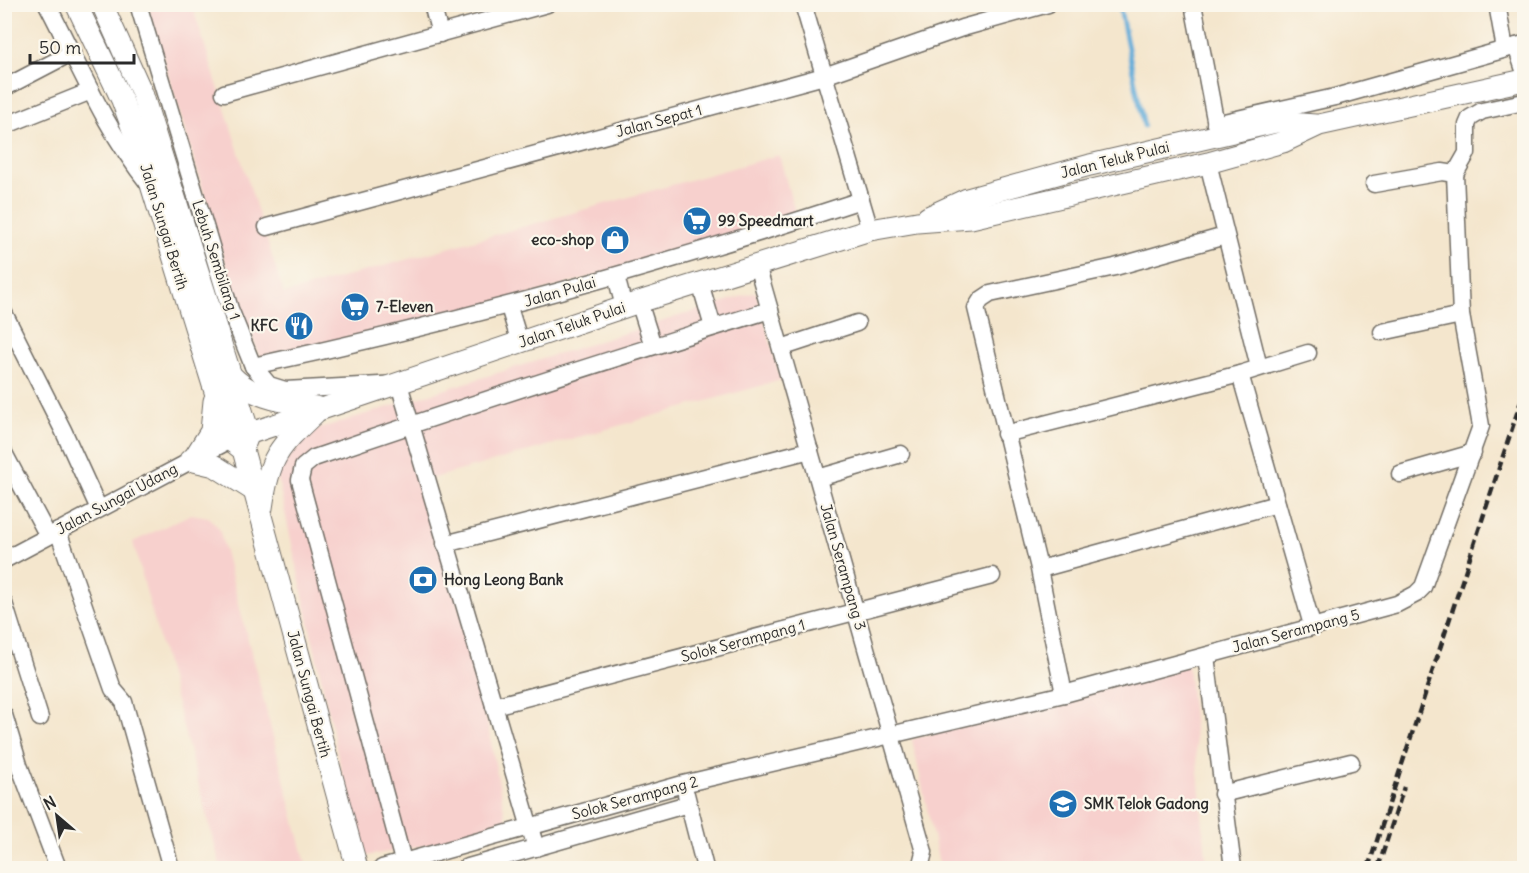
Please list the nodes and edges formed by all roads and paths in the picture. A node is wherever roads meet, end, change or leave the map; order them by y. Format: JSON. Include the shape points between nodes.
{"nodes":[{"id":1,"x":47,"y":4,"type":"edge"},
{"id":2,"x":76,"y":4,"type":"edge"},
{"id":3,"x":138,"y":4,"type":"edge"},
{"id":4,"x":432,"y":4,"type":"edge"},
{"id":5,"x":546,"y":4,"type":"edge"},
{"id":6,"x":803,"y":4,"type":"edge"},
{"id":7,"x":1048,"y":4,"type":"edge"},
{"id":8,"x":1193,"y":4,"type":"edge"},
{"id":9,"x":1497,"y":4,"type":"edge"},
{"id":10,"x":102,"y":5,"type":"edge"},
{"id":11,"x":440,"y":34,"type":"junction"},
{"id":12,"x":1515,"y":46,"type":"edge"},
{"id":13,"x":72,"y":52,"type":"junction"},
{"id":14,"x":1524,"y":70,"type":"edge"},
{"id":15,"x":824,"y":76,"type":"junction"},
{"id":16,"x":1524,"y":80,"type":"edge"},
{"id":17,"x":4,"y":88,"type":"edge"},
{"id":18,"x":91,"y":91,"type":"junction"},
{"id":19,"x":224,"y":93,"type":"dead end"},
{"id":20,"x":1524,"y":102,"type":"edge"},
{"id":21,"x":1319,"y":125,"type":"junction"},
{"id":22,"x":4,"y":126,"type":"edge"},
{"id":23,"x":1217,"y":130,"type":"junction"},
{"id":24,"x":1208,"y":163,"type":"junction"},
{"id":25,"x":1455,"y":174,"type":"junction"},
{"id":26,"x":1159,"y":175,"type":"junction"},
{"id":27,"x":1043,"y":178,"type":"junction"},
{"id":28,"x":1374,"y":184,"type":"dead end"},
{"id":29,"x":152,"y":188,"type":"junction"},
{"id":30,"x":861,"y":200,"type":"junction"},
{"id":31,"x":917,"y":222,"type":"junction"},
{"id":32,"x":267,"y":226,"type":"dead end"},
{"id":33,"x":870,"y":230,"type":"junction"},
{"id":34,"x":1224,"y":236,"type":"junction"},
{"id":35,"x":757,"y":265,"type":"junction"},
{"id":36,"x":616,"y":276,"type":"junction"},
{"id":37,"x":700,"y":283,"type":"junction"},
{"id":38,"x":632,"y":305,"type":"junction"},
{"id":39,"x":509,"y":307,"type":"junction"},
{"id":40,"x":770,"y":310,"type":"junction"},
{"id":41,"x":4,"y":313,"type":"edge"},
{"id":42,"x":1461,"y":315,"type":"junction"},
{"id":43,"x":857,"y":323,"type":"dead end"},
{"id":44,"x":713,"y":327,"type":"junction"},
{"id":45,"x":1382,"y":332,"type":"dead end"},
{"id":46,"x":520,"y":343,"type":"junction"},
{"id":47,"x":653,"y":346,"type":"junction"},
{"id":48,"x":781,"y":348,"type":"junction"},
{"id":49,"x":1308,"y":353,"type":"dead end"},
{"id":50,"x":253,"y":366,"type":"junction"},
{"id":51,"x":1259,"y":366,"type":"junction"},
{"id":52,"x":1240,"y":374,"type":"junction"},
{"id":53,"x":222,"y":379,"type":"junction"},
{"id":54,"x":399,"y":384,"type":"junction"},
{"id":55,"x":320,"y":408,"type":"junction"},
{"id":56,"x":410,"y":425,"type":"junction"},
{"id":57,"x":1005,"y":434,"type":"junction"},
{"id":58,"x":240,"y":441,"type":"junction"},
{"id":59,"x":810,"y":450,"type":"junction"},
{"id":60,"x":4,"y":453,"type":"edge"},
{"id":61,"x":1473,"y":453,"type":"junction"},
{"id":62,"x":901,"y":454,"type":"dead end"},
{"id":63,"x":192,"y":459,"type":"junction"},
{"id":64,"x":1400,"y":474,"type":"dead end"},
{"id":65,"x":818,"y":478,"type":"junction"},
{"id":66,"x":253,"y":490,"type":"junction"},
{"id":67,"x":1277,"y":504,"type":"junction"},
{"id":68,"x":99,"y":509,"type":"junction"},
{"id":69,"x":261,"y":519,"type":"junction"},
{"id":70,"x":53,"y":534,"type":"junction"},
{"id":71,"x":445,"y":544,"type":"junction"},
{"id":72,"x":4,"y":560,"type":"edge"},
{"id":73,"x":1040,"y":569,"type":"junction"},
{"id":74,"x":992,"y":576,"type":"dead end"},
{"id":75,"x":4,"y":603,"type":"edge"},
{"id":76,"x":856,"y":612,"type":"junction"},
{"id":77,"x":1312,"y":625,"type":"junction"},
{"id":78,"x":1206,"y":656,"type":"junction"},
{"id":79,"x":1064,"y":694,"type":"junction"},
{"id":80,"x":494,"y":706,"type":"junction"},
{"id":81,"x":4,"y":715,"type":"edge"},
{"id":82,"x":39,"y":718,"type":"dead end"},
{"id":83,"x":890,"y":735,"type":"junction"},
{"id":84,"x":1351,"y":762,"type":"dead end"},
{"id":85,"x":683,"y":784,"type":"junction"},
{"id":86,"x":1222,"y":794,"type":"junction"},
{"id":87,"x":688,"y":804,"type":"junction"},
{"id":88,"x":530,"y":826,"type":"junction"},
{"id":89,"x":536,"y":848,"type":"junction"},
{"id":90,"x":404,"y":865,"type":"edge"},
{"id":91,"x":58,"y":868,"type":"edge"},
{"id":92,"x":171,"y":868,"type":"edge"},
{"id":93,"x":357,"y":868,"type":"edge"},
{"id":94,"x":382,"y":868,"type":"edge"},
{"id":95,"x":465,"y":868,"type":"edge"},
{"id":96,"x":705,"y":868,"type":"edge"},
{"id":97,"x":920,"y":868,"type":"edge"},
{"id":98,"x":1233,"y":868,"type":"edge"}],
"edges":[{"from":1,"to":13,"type":"street"},
{"from":2,"to":29,"type":"main road","name":"Jalan Sungai Bertih","via":[[123,100]]},
{"from":3,"to":50,"type":"street","name":"Lebuh Sembilang 1","via":[[230,309]]},
{"from":4,"to":11,"type":"street"},
{"from":5,"to":11,"type":"street"},
{"from":6,"to":15,"type":"street"},
{"from":7,"to":15,"type":"street","name":"Jalan Sepat 1","via":[[962,28]]},
{"from":8,"to":23,"type":"street"},
{"from":9,"to":12,"type":"street"},
{"from":10,"to":53,"type":"main road","name":"Jalan Sungai Bertih","via":[[142,93]]},
{"from":11,"to":19,"type":"street"},
{"from":12,"to":14,"type":"street"},
{"from":12,"to":23,"type":"street"},
{"from":13,"to":17,"type":"street"},
{"from":13,"to":18,"type":"street"},
{"from":15,"to":30,"type":"street"},
{"from":15,"to":32,"type":"street","name":"Jalan Sepat 1"},
{"from":16,"to":21,"type":"main road","name":"Jalan Teluk Pulai"},
{"from":18,"to":22,"type":"street"},
{"from":18,"to":29,"type":"street","via":[[106,123]]},
{"from":20,"to":25,"type":"street","via":[[1482,111],[1470,118],[1467,153]]},
{"from":21,"to":23,"type":"main road","name":"Jalan Teluk Pulai","via":[[1276,122]]},
{"from":21,"to":24,"type":"main road","name":"Jalan Teluk Pulai","via":[[1283,141]]},
{"from":23,"to":27,"type":"main road","name":"Jalan Teluk Pulai"},
{"from":24,"to":26,"type":"main road","name":"Jalan Teluk Pulai"},
{"from":24,"to":34,"type":"street"},
{"from":25,"to":28,"type":"street","via":[[1442,172]]},
{"from":25,"to":42,"type":"street","name":"Jalan Serampang 5"},
{"from":26,"to":27,"type":"main road","via":[[1132,176],[1060,191],[1043,187]]},
{"from":26,"to":31,"type":"main road","name":"Jalan Teluk Pulai","via":[[971,218]]},
{"from":27,"to":31,"type":"main road","name":"Jalan Teluk Pulai","via":[[967,199]]},
{"from":29,"to":53,"type":"main road","name":"Jalan Sungai Bertih"},
{"from":30,"to":33,"type":"street"},
{"from":30,"to":36,"type":"street","name":"Jalan Pulai"},
{"from":31,"to":33,"type":"main road","name":"Jalan Teluk Pulai"},
{"from":33,"to":35,"type":"main road","name":"Jalan Teluk Pulai"},
{"from":34,"to":51,"type":"street"},
{"from":34,"to":57,"type":"street","via":[[1115,267],[990,294],[981,300],[975,308]]},
{"from":35,"to":37,"type":"main road","name":"Jalan Teluk Pulai"},
{"from":35,"to":40,"type":"street","name":"Jalan Serampang 3"},
{"from":36,"to":38,"type":"street"},
{"from":36,"to":39,"type":"street","name":"Jalan Pulai"},
{"from":37,"to":38,"type":"main road","name":"Jalan Teluk Pulai"},
{"from":37,"to":44,"type":"street"},
{"from":38,"to":46,"type":"main road","name":"Jalan Teluk Pulai"},
{"from":38,"to":47,"type":"street"},
{"from":39,"to":46,"type":"street"},
{"from":39,"to":50,"type":"street","name":"Jalan Pulai"},
{"from":40,"to":44,"type":"street"},
{"from":40,"to":48,"type":"street","name":"Jalan Serampang 3"},
{"from":41,"to":68,"type":"street"},
{"from":42,"to":45,"type":"street"},
{"from":42,"to":61,"type":"street","name":"Jalan Serampang 5","via":[[1482,426]]},
{"from":43,"to":48,"type":"street"},
{"from":44,"to":47,"type":"street"},
{"from":46,"to":54,"type":"main road","name":"Jalan Teluk Pulai"},
{"from":47,"to":56,"type":"street"},
{"from":48,"to":59,"type":"street","name":"Jalan Serampang 3"},
{"from":49,"to":51,"type":"street"},
{"from":50,"to":54,"type":"street","name":"Lebuh Sembilang 1","via":[[269,385],[285,390]]},
{"from":51,"to":52,"type":"street"},
{"from":52,"to":57,"type":"street"},
{"from":52,"to":67,"type":"street"},
{"from":53,"to":55,"type":"main road","via":[[258,395]]},
{"from":53,"to":58,"type":"main road","name":"Jalan Sungai Bertih"},
{"from":53,"to":63,"type":"main road","via":[[211,431]]},
{"from":54,"to":55,"type":"main road","name":"Jalan Teluk Pulai"},
{"from":54,"to":56,"type":"street"},
{"from":55,"to":58,"type":"main road","name":"Jalan Teluk Pulai"},
{"from":55,"to":69,"type":"main road","via":[[275,456],[267,474]]},
{"from":56,"to":71,"type":"street"},
{"from":56,"to":90,"type":"street","via":[[314,458],[303,467],[300,480]]},
{"from":57,"to":73,"type":"street"},
{"from":58,"to":63,"type":"street","name":"Jalan Sungai Udang"},
{"from":58,"to":66,"type":"main road","name":"Jalan Sungai Bertih"},
{"from":59,"to":65,"type":"street","name":"Jalan Serampang 3"},
{"from":59,"to":71,"type":"street"},
{"from":60,"to":70,"type":"street"},
{"from":61,"to":64,"type":"street"},
{"from":61,"to":77,"type":"street","name":"Jalan Serampang 5","via":[[1423,587],[1397,604]]},
{"from":62,"to":65,"type":"street"},
{"from":63,"to":66,"type":"main road","via":[[215,466]]},
{"from":63,"to":68,"type":"street","name":"Jalan Sungai Udang"},
{"from":65,"to":76,"type":"street","name":"Jalan Serampang 3"},
{"from":66,"to":69,"type":"main road","name":"Jalan Sungai Bertih"},
{"from":67,"to":73,"type":"street"},
{"from":67,"to":77,"type":"street"},
{"from":68,"to":70,"type":"street","name":"Jalan Sungai Udang"},
{"from":69,"to":93,"type":"main road","name":"Jalan Sungai Bertih"},
{"from":70,"to":72,"type":"street","name":"Jalan Sungai Udang"},
{"from":70,"to":92,"type":"street","via":[[113,688],[124,702]]},
{"from":71,"to":80,"type":"street"},
{"from":73,"to":79,"type":"street"},
{"from":74,"to":76,"type":"street","name":"Solok Serampang 1"},
{"from":75,"to":82,"type":"street"},
{"from":76,"to":80,"type":"street","name":"Solok Serampang 1"},
{"from":76,"to":83,"type":"street","name":"Jalan Serampang 3"},
{"from":77,"to":78,"type":"street","name":"Jalan Serampang 5"},
{"from":78,"to":79,"type":"street","name":"Jalan Serampang 5"},
{"from":78,"to":86,"type":"street"},
{"from":79,"to":83,"type":"street","name":"Jalan Serampang 5"},
{"from":80,"to":88,"type":"street"},
{"from":81,"to":91,"type":"street"},
{"from":83,"to":85,"type":"street","name":"Solok Serampang 2"},
{"from":83,"to":97,"type":"street","name":"Jalan Serampang 3","via":[[924,852]]},
{"from":84,"to":86,"type":"street"},
{"from":85,"to":87,"type":"street"},
{"from":85,"to":88,"type":"street","name":"Solok Serampang 2"},
{"from":86,"to":98,"type":"street"},
{"from":87,"to":89,"type":"street"},
{"from":87,"to":96,"type":"street"},
{"from":88,"to":89,"type":"street"},
{"from":88,"to":90,"type":"street","name":"Solok Serampang 2"},
{"from":89,"to":95,"type":"street"},
{"from":90,"to":94,"type":"street","name":"Solok Serampang 2"}]}
